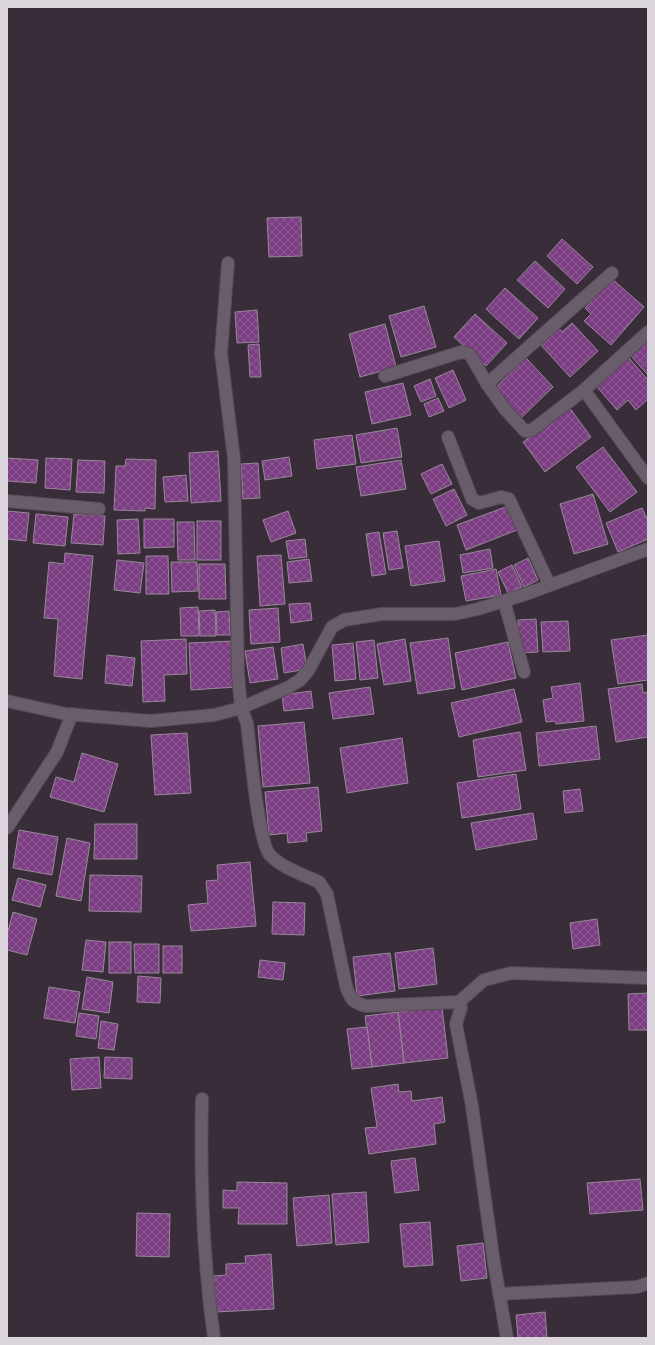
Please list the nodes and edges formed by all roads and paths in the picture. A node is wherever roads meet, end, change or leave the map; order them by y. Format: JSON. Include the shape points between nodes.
{"nodes":[{"id":1,"x":228,"y":263,"type":"dead end"},
{"id":2,"x":612,"y":273,"type":"dead end"},
{"id":3,"x":648,"y":332,"type":"edge"},
{"id":4,"x":385,"y":376,"type":"dead end"},
{"id":5,"x":487,"y":384,"type":"junction"},
{"id":6,"x":584,"y":390,"type":"junction"},
{"id":7,"x":448,"y":437,"type":"dead end"},
{"id":8,"x":648,"y":478,"type":"edge"},
{"id":9,"x":7,"y":501,"type":"edge"},
{"id":10,"x":99,"y":509,"type":"dead end"},
{"id":11,"x":648,"y":549,"type":"edge"},
{"id":12,"x":549,"y":584,"type":"junction"},
{"id":13,"x":504,"y":601,"type":"junction"},
{"id":14,"x":524,"y":672,"type":"dead end"},
{"id":15,"x":7,"y":701,"type":"edge"},
{"id":16,"x":241,"y":708,"type":"junction"},
{"id":17,"x":72,"y":714,"type":"junction"},
{"id":18,"x":7,"y":828,"type":"edge"},
{"id":19,"x":648,"y":978,"type":"edge"},
{"id":20,"x":459,"y":1002,"type":"junction"},
{"id":21,"x":202,"y":1099,"type":"dead end"},
{"id":22,"x":648,"y":1283,"type":"edge"},
{"id":23,"x":499,"y":1294,"type":"junction"},
{"id":24,"x":214,"y":1338,"type":"edge"},
{"id":25,"x":507,"y":1338,"type":"edge"}],
"edges":[{"from":1,"to":16,"type":"street","via":[[221,353],[234,459],[238,674]]},
{"from":2,"to":5,"type":"street"},
{"from":3,"to":6,"type":"street"},
{"from":4,"to":5,"type":"street","via":[[461,352],[470,354]]},
{"from":5,"to":6,"type":"street","via":[[525,431],[536,428]]},
{"from":6,"to":8,"type":"street"},
{"from":7,"to":12,"type":"street","via":[[472,499],[479,503],[501,497],[509,499]]},
{"from":9,"to":10,"type":"street"},
{"from":11,"to":12,"type":"street"},
{"from":12,"to":13,"type":"street"},
{"from":13,"to":14,"type":"street"},
{"from":13,"to":16,"type":"street","via":[[455,614],[382,614],[344,620],[332,626],[308,671],[300,680]]},
{"from":15,"to":17,"type":"street"},
{"from":16,"to":17,"type":"street","via":[[214,715],[150,721]]},
{"from":16,"to":20,"type":"street","via":[[246,723],[261,832],[265,844],[275,860],[324,887],[351,1000],[366,1006]]},
{"from":17,"to":18,"type":"street","via":[[57,752]]},
{"from":19,"to":20,"type":"street","via":[[511,973],[484,980]]},
{"from":20,"to":23,"type":"street","via":[[456,1024],[472,1106]]},
{"from":21,"to":24,"type":"street","via":[[200,1175]]},
{"from":22,"to":23,"type":"street","via":[[637,1287]]},
{"from":23,"to":25,"type":"street"}]}
